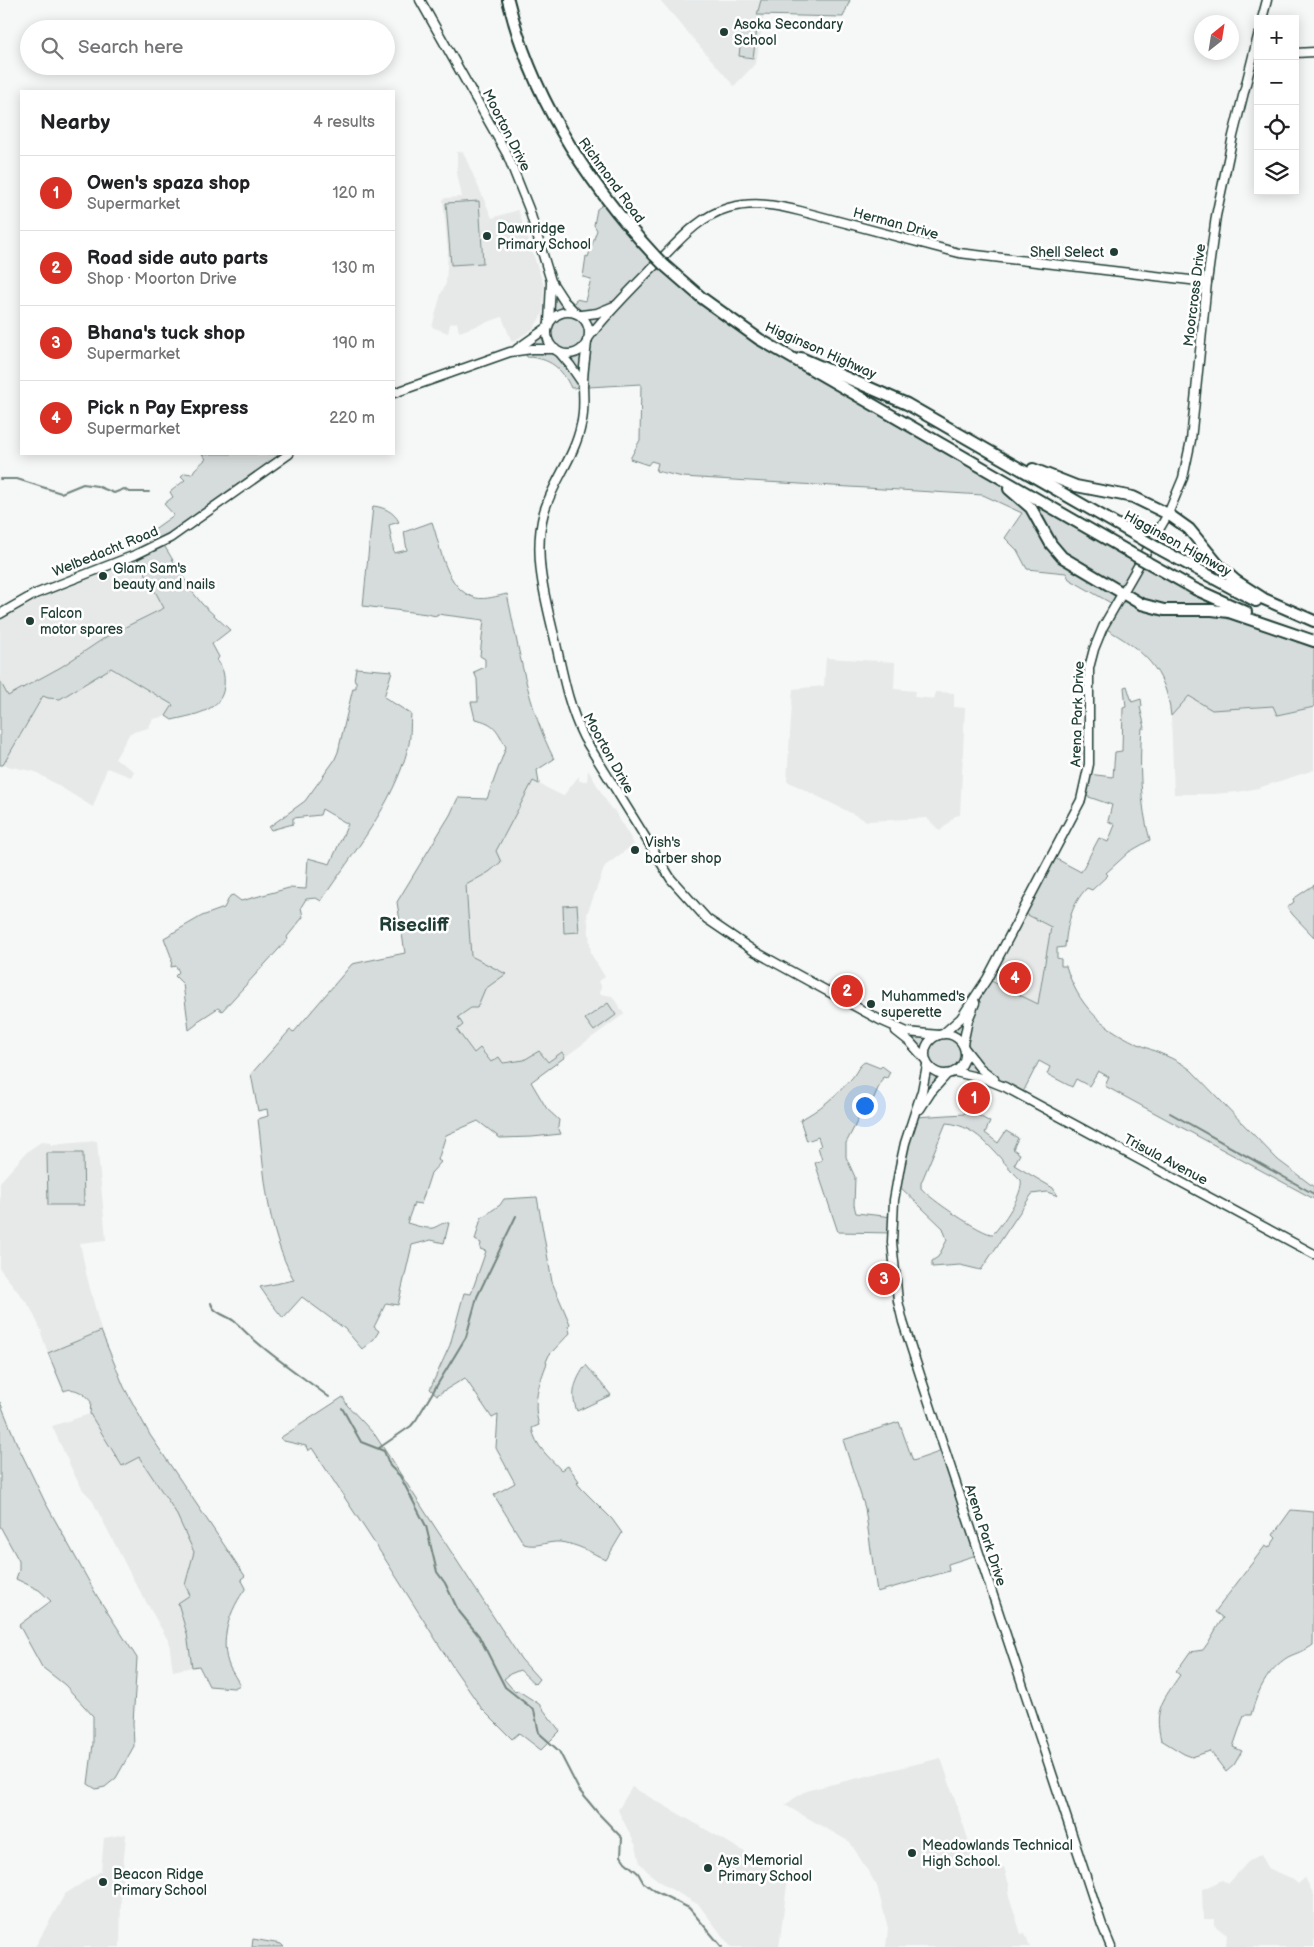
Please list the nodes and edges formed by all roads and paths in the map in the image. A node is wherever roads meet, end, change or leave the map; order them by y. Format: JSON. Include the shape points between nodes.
{"nodes":[{"id":1,"x":420,"y":0,"type":"edge"},
{"id":2,"x":508,"y":0,"type":"edge"},
{"id":3,"x":1267,"y":0,"type":"edge"},
{"id":4,"x":1263,"y":15,"type":"edge"},
{"id":5,"x":1314,"y":52,"type":"edge"},
{"id":6,"x":1299,"y":53,"type":"edge"},
{"id":7,"x":1254,"y":55,"type":"edge"},
{"id":8,"x":551,"y":281,"type":"junction"},
{"id":9,"x":1207,"y":282,"type":"junction"},
{"id":10,"x":616,"y":305,"type":"junction"},
{"id":11,"x":578,"y":314,"type":"junction"},
{"id":12,"x":548,"y":325,"type":"junction"},
{"id":13,"x":751,"y":333,"type":"junction"},
{"id":14,"x":588,"y":339,"type":"junction"},
{"id":15,"x":557,"y":350,"type":"junction"},
{"id":16,"x":510,"y":352,"type":"junction"},
{"id":17,"x":583,"y":384,"type":"junction"},
{"id":18,"x":395,"y":393,"type":"edge"},
{"id":19,"x":975,"y":442,"type":"junction"},
{"id":20,"x":288,"y":455,"type":"edge"},
{"id":21,"x":966,"y":458,"type":"junction"},
{"id":22,"x":1168,"y":514,"type":"junction"},
{"id":23,"x":1147,"y":557,"type":"junction"},
{"id":24,"x":1122,"y":594,"type":"junction"},
{"id":25,"x":0,"y":614,"type":"edge"},
{"id":26,"x":1314,"y":622,"type":"edge"},
{"id":27,"x":1314,"y":640,"type":"edge"},
{"id":28,"x":983,"y":985,"type":"junction"},
{"id":29,"x":880,"y":1020,"type":"junction"},
{"id":30,"x":941,"y":1034,"type":"junction"},
{"id":31,"x":964,"y":1046,"type":"junction"},
{"id":32,"x":926,"y":1062,"type":"junction"},
{"id":33,"x":951,"y":1073,"type":"junction"},
{"id":34,"x":1005,"y":1087,"type":"junction"},
{"id":35,"x":911,"y":1124,"type":"junction"},
{"id":36,"x":1314,"y":1254,"type":"edge"},
{"id":37,"x":1110,"y":1947,"type":"edge"}],
"edges":[{"from":1,"to":8,"type":"street","name":"Moorton Drive","via":[[507,154],[529,209]]},
{"from":2,"to":13,"type":"highway","name":"Richmond Road","bridge":true,"via":[[530,67],[564,138],[614,211],[664,265],[702,298]]},
{"from":3,"to":4,"type":"street"},
{"from":5,"to":6,"type":"street"},
{"from":7,"to":9,"type":"street","name":"Moorcross Drive","via":[[1218,207]]},
{"from":8,"to":11,"type":"street","name":"Moorton Drive","via":[[564,302]]},
{"from":8,"to":12,"type":"street","name":"Moorton Drive"},
{"from":9,"to":10,"type":"street","name":"Herman Drive","via":[[959,253],[775,205],[753,204],[720,211],[696,225]]},
{"from":9,"to":22,"type":"street","name":"Moorcross Drive","via":[[1188,454],[1183,478]]},
{"from":10,"to":11,"type":"street","name":"Herman Drive","via":[[597,313]]},
{"from":10,"to":14,"type":"street","name":"Herman Drive"},
{"from":11,"to":12,"type":"street","via":[[560,313]]},
{"from":11,"to":14,"type":"street","via":[[588,325]]},
{"from":12,"to":15,"type":"street","via":[[548,339]]},
{"from":12,"to":16,"type":"street"},
{"from":13,"to":19,"type":"highway","name":"Higginson Highway","via":[[901,401]]},
{"from":13,"to":21,"type":"highway","name":"Higginson Highway","via":[[775,350]]},
{"from":14,"to":15,"type":"street","via":[[575,353]]},
{"from":14,"to":17,"type":"street","name":"Moorton Drive"},
{"from":15,"to":16,"type":"street"},
{"from":15,"to":17,"type":"street"},
{"from":16,"to":18,"type":"street"},
{"from":17,"to":29,"type":"street","name":"Moorton Drive","via":[[581,427],[549,499],[540,543],[543,586],[576,722],[671,879],[707,919],[754,951]]},
{"from":19,"to":22,"type":"highway","via":[[1061,481],[1089,490],[1132,497]]},
{"from":19,"to":26,"type":"highway","name":"Higginson Highway","bridge":true,"via":[[1242,595]]},
{"from":20,"to":25,"type":"street","name":"Welbedacht Road","via":[[170,538],[35,594]]},
{"from":21,"to":23,"type":"highway","name":"Higginson Highway","bridge":true,"via":[[1136,556]]},
{"from":21,"to":24,"type":"highway","via":[[1031,508],[1062,557]]},
{"from":22,"to":23,"type":"street","name":"Moorcross Drive"},
{"from":22,"to":26,"type":"highway","via":[[1190,529],[1236,582]]},
{"from":23,"to":24,"type":"street","name":"Arena Park Drive"},
{"from":23,"to":27,"type":"highway","name":"Higginson Highway","via":[[1229,605]]},
{"from":24,"to":27,"type":"highway","via":[[1156,609],[1229,612]]},
{"from":24,"to":28,"type":"street","name":"Arena Park Drive","via":[[1103,627],[1089,668],[1090,756],[1081,800]]},
{"from":28,"to":30,"type":"street","name":"Arena Park Drive","via":[[961,1018]]},
{"from":28,"to":31,"type":"street","name":"Arena Park Drive","via":[[968,1020]]},
{"from":29,"to":30,"type":"street","name":"Moorton Drive","via":[[907,1032]]},
{"from":29,"to":32,"type":"street","name":"Moorton Drive","via":[[904,1037]]},
{"from":30,"to":31,"type":"street","via":[[954,1036]]},
{"from":30,"to":32,"type":"street","name":"Arena Park Drive","via":[[928,1042]]},
{"from":31,"to":33,"type":"street","name":"Arena Park Drive","via":[[963,1063]]},
{"from":31,"to":34,"type":"street","name":"Trisula Avenue","via":[[980,1068]]},
{"from":32,"to":33,"type":"street","via":[[937,1073]]},
{"from":32,"to":35,"type":"street","name":"Arena Park Drive","via":[[922,1091]]},
{"from":33,"to":34,"type":"street","name":"Trisula Avenue","via":[[985,1078]]},
{"from":33,"to":35,"type":"street","name":"Arena Park Drive","via":[[931,1092]]},
{"from":34,"to":36,"type":"street","name":"Trisula Avenue"},
{"from":35,"to":37,"type":"street","name":"Arena Park Drive","via":[[900,1166],[892,1228],[894,1275],[903,1322]]}]}
